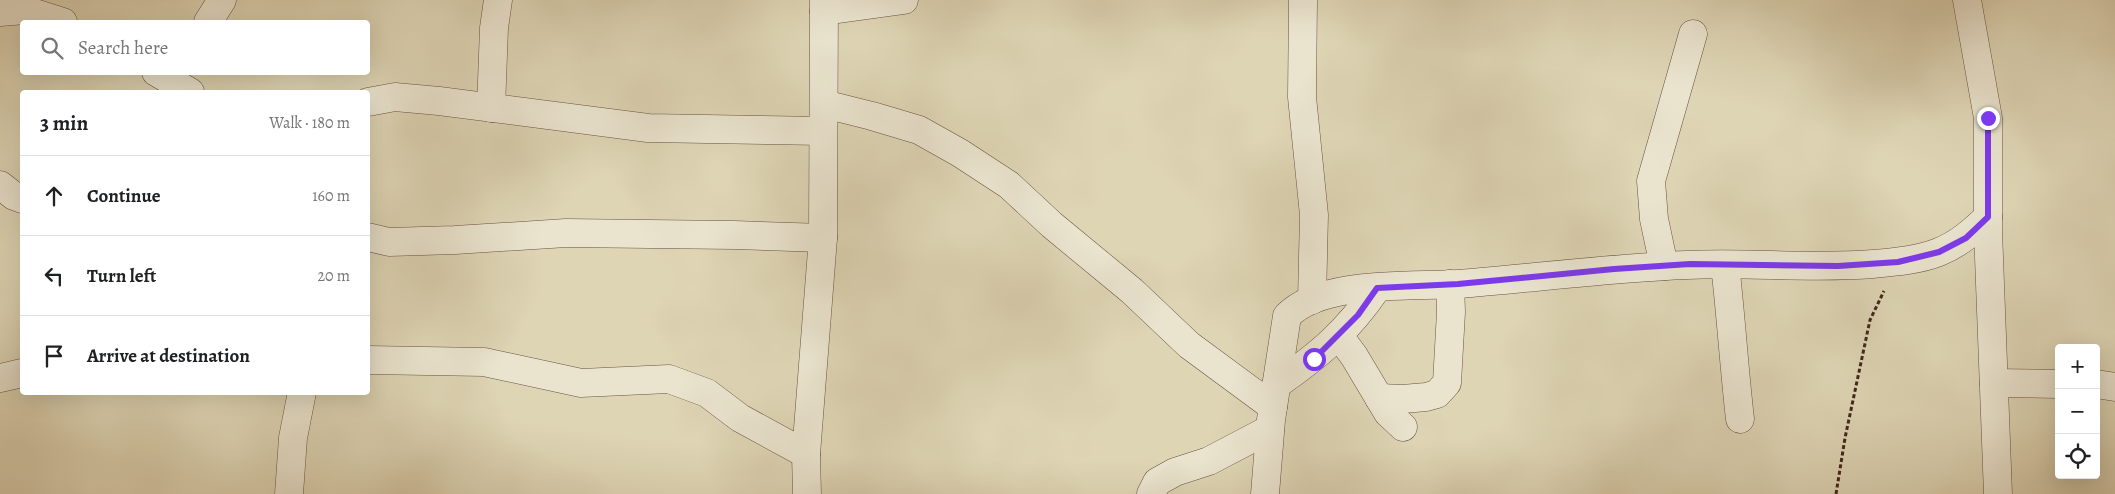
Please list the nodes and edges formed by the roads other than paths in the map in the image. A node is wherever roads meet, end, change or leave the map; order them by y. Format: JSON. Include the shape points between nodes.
{"nodes":[{"id":1,"x":222,"y":0,"type":"edge"},
{"id":2,"x":498,"y":0,"type":"edge"},
{"id":3,"x":904,"y":0,"type":"edge"},
{"id":4,"x":1303,"y":0,"type":"edge"},
{"id":5,"x":1966,"y":0,"type":"edge"},
{"id":6,"x":824,"y":5,"type":"edge"},
{"id":7,"x":0,"y":12,"type":"edge"},
{"id":8,"x":57,"y":20,"type":"edge"},
{"id":9,"x":209,"y":20,"type":"edge"},
{"id":10,"x":1693,"y":34,"type":"dead end"},
{"id":11,"x":370,"y":102,"type":"edge"},
{"id":12,"x":824,"y":104,"type":"junction"},
{"id":13,"x":491,"y":108,"type":"junction"},
{"id":14,"x":823,"y":131,"type":"junction"},
{"id":15,"x":0,"y":185,"type":"edge"},
{"id":16,"x":20,"y":198,"type":"edge"},
{"id":17,"x":1988,"y":217,"type":"junction"},
{"id":18,"x":370,"y":237,"type":"edge"},
{"id":19,"x":823,"y":238,"type":"junction"},
{"id":20,"x":1724,"y":265,"type":"junction"},
{"id":21,"x":1664,"y":266,"type":"junction"},
{"id":22,"x":1450,"y":284,"type":"junction"},
{"id":23,"x":1377,"y":288,"type":"junction"},
{"id":24,"x":1312,"y":300,"type":"junction"},
{"id":25,"x":1338,"y":336,"type":"junction"},
{"id":26,"x":370,"y":360,"type":"edge"},
{"id":27,"x":20,"y":373,"type":"edge"},
{"id":28,"x":0,"y":378,"type":"edge"},
{"id":29,"x":1994,"y":384,"type":"junction"},
{"id":30,"x":2055,"y":384,"type":"edge"},
{"id":31,"x":2100,"y":385,"type":"edge"},
{"id":32,"x":2115,"y":387,"type":"edge"},
{"id":33,"x":301,"y":395,"type":"edge"},
{"id":34,"x":1380,"y":398,"type":"junction"},
{"id":35,"x":1273,"y":407,"type":"junction"},
{"id":36,"x":1740,"y":419,"type":"dead end"},
{"id":37,"x":1403,"y":427,"type":"dead end"},
{"id":38,"x":806,"y":454,"type":"junction"},
{"id":39,"x":289,"y":494,"type":"edge"},
{"id":40,"x":807,"y":494,"type":"edge"},
{"id":41,"x":1151,"y":494,"type":"edge"},
{"id":42,"x":1265,"y":494,"type":"edge"},
{"id":43,"x":1998,"y":494,"type":"edge"}],
"edges":[{"from":1,"to":9,"type":"street"},
{"from":2,"to":13,"type":"street"},
{"from":3,"to":6,"type":"street"},
{"from":4,"to":24,"type":"street","via":[[1302,97],[1314,215]]},
{"from":5,"to":17,"type":"street","via":[[1988,118]]},
{"from":6,"to":12,"type":"street"},
{"from":7,"to":8,"type":"street","via":[[25,10]]},
{"from":10,"to":21,"type":"street","via":[[1651,181],[1654,219]]},
{"from":11,"to":13,"type":"street","via":[[395,97]]},
{"from":12,"to":14,"type":"street"},
{"from":12,"to":35,"type":"street","via":[[919,130],[960,152],[1009,185],[1189,345]]},
{"from":13,"to":14,"type":"street","via":[[648,128]]},
{"from":14,"to":19,"type":"street"},
{"from":15,"to":16,"type":"street"},
{"from":17,"to":20,"type":"street","via":[[1966,238],[1939,252],[1898,262],[1838,266]]},
{"from":17,"to":29,"type":"street"},
{"from":18,"to":19,"type":"street","via":[[389,242],[566,233]]},
{"from":19,"to":38,"type":"street"},
{"from":20,"to":21,"type":"street"},
{"from":20,"to":36,"type":"street"},
{"from":21,"to":22,"type":"street"},
{"from":22,"to":23,"type":"street"},
{"from":22,"to":34,"type":"street","via":[[1446,382],[1436,394],[1426,397]]},
{"from":23,"to":24,"type":"street","via":[[1330,293]]},
{"from":23,"to":25,"type":"street"},
{"from":24,"to":35,"type":"street","via":[[1287,316]]},
{"from":25,"to":34,"type":"street"},
{"from":25,"to":35,"type":"street"},
{"from":26,"to":38,"type":"street","via":[[484,362],[581,383],[669,379],[707,393],[740,418]]},
{"from":27,"to":28,"type":"street"},
{"from":29,"to":30,"type":"street"},
{"from":29,"to":43,"type":"street"},
{"from":31,"to":32,"type":"street"},
{"from":33,"to":39,"type":"street","via":[[293,438]]},
{"from":34,"to":37,"type":"street","via":[[1388,413]]},
{"from":35,"to":41,"type":"street","via":[[1209,461],[1174,472],[1157,482]]},
{"from":35,"to":42,"type":"street"},
{"from":38,"to":40,"type":"street"}]}
